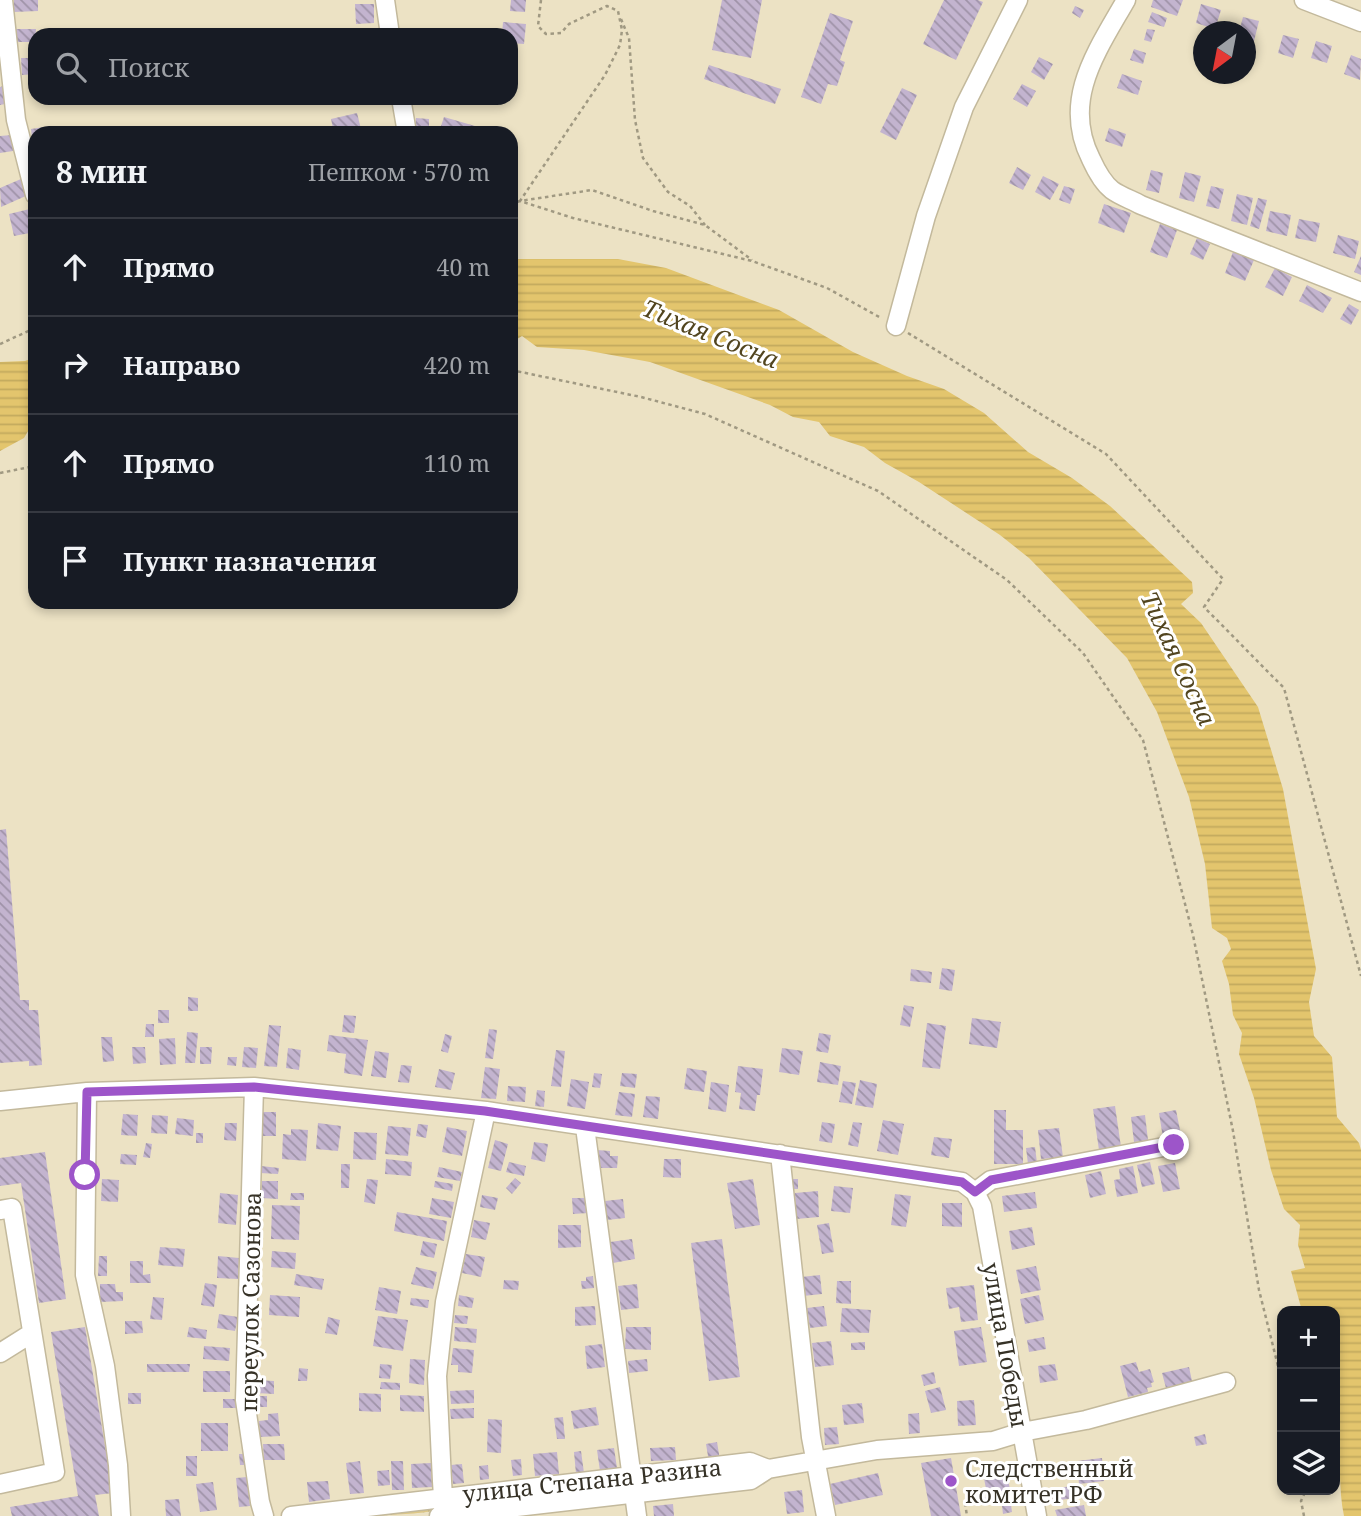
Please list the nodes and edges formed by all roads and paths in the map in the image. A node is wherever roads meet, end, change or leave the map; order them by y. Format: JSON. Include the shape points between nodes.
{"nodes":[{"id":1,"x":3,"y":0,"type":"edge"},
{"id":2,"x":385,"y":0,"type":"edge"},
{"id":3,"x":541,"y":0,"type":"edge"},
{"id":4,"x":1018,"y":0,"type":"edge"},
{"id":5,"x":1126,"y":0,"type":"edge"},
{"id":6,"x":1304,"y":0,"type":"edge"},
{"id":7,"x":618,"y":11,"type":"junction"},
{"id":8,"x":1361,"y":22,"type":"edge"},
{"id":9,"x":389,"y":28,"type":"edge"},
{"id":10,"x":402,"y":105,"type":"edge"},
{"id":11,"x":406,"y":126,"type":"edge"},
{"id":12,"x":28,"y":167,"type":"edge"},
{"id":13,"x":520,"y":201,"type":"junction"},
{"id":14,"x":705,"y":225,"type":"junction"},
{"id":15,"x":752,"y":261,"type":"junction"},
{"id":16,"x":1361,"y":292,"type":"edge"},
{"id":17,"x":896,"y":326,"type":"junction"},
{"id":18,"x":28,"y":331,"type":"edge"},
{"id":19,"x":0,"y":344,"type":"edge"},
{"id":20,"x":518,"y":371,"type":"edge"},
{"id":21,"x":28,"y":467,"type":"edge"},
{"id":22,"x":0,"y":473,"type":"edge"},
{"id":23,"x":1361,"y":976,"type":"edge"},
{"id":24,"x":254,"y":1087,"type":"junction"},
{"id":25,"x":87,"y":1092,"type":"junction"},
{"id":26,"x":0,"y":1101,"type":"edge"},
{"id":27,"x":485,"y":1111,"type":"junction"},
{"id":28,"x":585,"y":1127,"type":"junction"},
{"id":29,"x":1174,"y":1145,"type":"dead end"},
{"id":30,"x":780,"y":1154,"type":"junction"},
{"id":31,"x":969,"y":1187,"type":"junction"},
{"id":32,"x":0,"y":1210,"type":"edge"},
{"id":33,"x":32,"y":1333,"type":"junction"},
{"id":34,"x":0,"y":1353,"type":"edge"},
{"id":35,"x":1279,"y":1369,"type":"edge"},
{"id":36,"x":1226,"y":1382,"type":"dead end"},
{"id":37,"x":1022,"y":1432,"type":"junction"},
{"id":38,"x":815,"y":1461,"type":"junction"},
{"id":39,"x":0,"y":1484,"type":"edge"},
{"id":40,"x":633,"y":1484,"type":"junction"},
{"id":41,"x":1304,"y":1495,"type":"edge"},
{"id":42,"x":443,"y":1497,"type":"junction"},
{"id":43,"x":965,"y":1503,"type":"dead end"},
{"id":44,"x":121,"y":1516,"type":"edge"},
{"id":45,"x":264,"y":1516,"type":"edge"},
{"id":46,"x":290,"y":1516,"type":"edge"},
{"id":47,"x":446,"y":1516,"type":"edge"},
{"id":48,"x":637,"y":1516,"type":"edge"},
{"id":49,"x":826,"y":1516,"type":"edge"},
{"id":50,"x":967,"y":1516,"type":"edge"},
{"id":51,"x":1037,"y":1516,"type":"edge"},
{"id":52,"x":1304,"y":1516,"type":"edge"}],
"edges":[{"from":1,"to":12,"type":"street","via":[[16,120]]},
{"from":2,"to":9,"type":"street"},
{"from":3,"to":7,"type":"path","via":[[538,26],[546,34],[561,33],[569,24],[607,6]]},
{"from":4,"to":17,"type":"street","via":[[964,107],[926,215]]},
{"from":5,"to":16,"type":"street","via":[[1087,71],[1080,99],[1082,142],[1111,190]]},
{"from":6,"to":8,"type":"street"},
{"from":7,"to":13,"type":"path","via":[[620,45],[605,75]]},
{"from":7,"to":14,"type":"path","via":[[629,38],[635,120],[643,158],[668,192],[690,206]]},
{"from":10,"to":11,"type":"street"},
{"from":13,"to":14,"type":"path","via":[[592,190]]},
{"from":13,"to":15,"type":"path"},
{"from":14,"to":15,"type":"path"},
{"from":15,"to":17,"type":"path","via":[[827,288]]},
{"from":17,"to":23,"type":"path","via":[[1106,454],[1223,579],[1205,607],[1284,688]]},
{"from":18,"to":19,"type":"path"},
{"from":20,"to":35,"type":"path","via":[[705,414],[878,491],[1007,580],[1083,653],[1143,740],[1193,935],[1233,1131],[1259,1290]]},
{"from":21,"to":22,"type":"path"},
{"from":24,"to":25,"type":"street"},
{"from":24,"to":27,"type":"street"},
{"from":24,"to":45,"type":"street","name":"переулок Сазонова","via":[[245,1400]]},
{"from":25,"to":26,"type":"street"},
{"from":25,"to":44,"type":"street","via":[[85,1275],[104,1366]]},
{"from":27,"to":28,"type":"street"},
{"from":27,"to":42,"type":"street","via":[[445,1302],[437,1376]]},
{"from":28,"to":30,"type":"street"},
{"from":28,"to":40,"type":"street"},
{"from":29,"to":31,"type":"street"},
{"from":30,"to":31,"type":"street"},
{"from":30,"to":38,"type":"street"},
{"from":31,"to":37,"type":"street","name":"улица Победы","via":[[982,1206]]},
{"from":32,"to":33,"type":"street","via":[[12,1208]]},
{"from":33,"to":34,"type":"street"},
{"from":33,"to":39,"type":"street","via":[[55,1472]]},
{"from":36,"to":37,"type":"street","name":"улица Степана Разина"},
{"from":37,"to":38,"type":"street","name":"улица Степана Разина","via":[[993,1441],[877,1450]]},
{"from":37,"to":51,"type":"street","name":"улица Победы"},
{"from":38,"to":40,"type":"street","name":"улица Степана Разина","via":[[768,1469],[751,1480]]},
{"from":38,"to":49,"type":"street"},
{"from":40,"to":42,"type":"street","name":"улица Степана Разина"},
{"from":40,"to":47,"type":"street","name":"улица Степана Разина"},
{"from":40,"to":48,"type":"street"},
{"from":41,"to":52,"type":"path"},
{"from":42,"to":46,"type":"street","name":"улица Степана Разина"},
{"from":42,"to":47,"type":"street"},
{"from":43,"to":50,"type":"path"}]}
